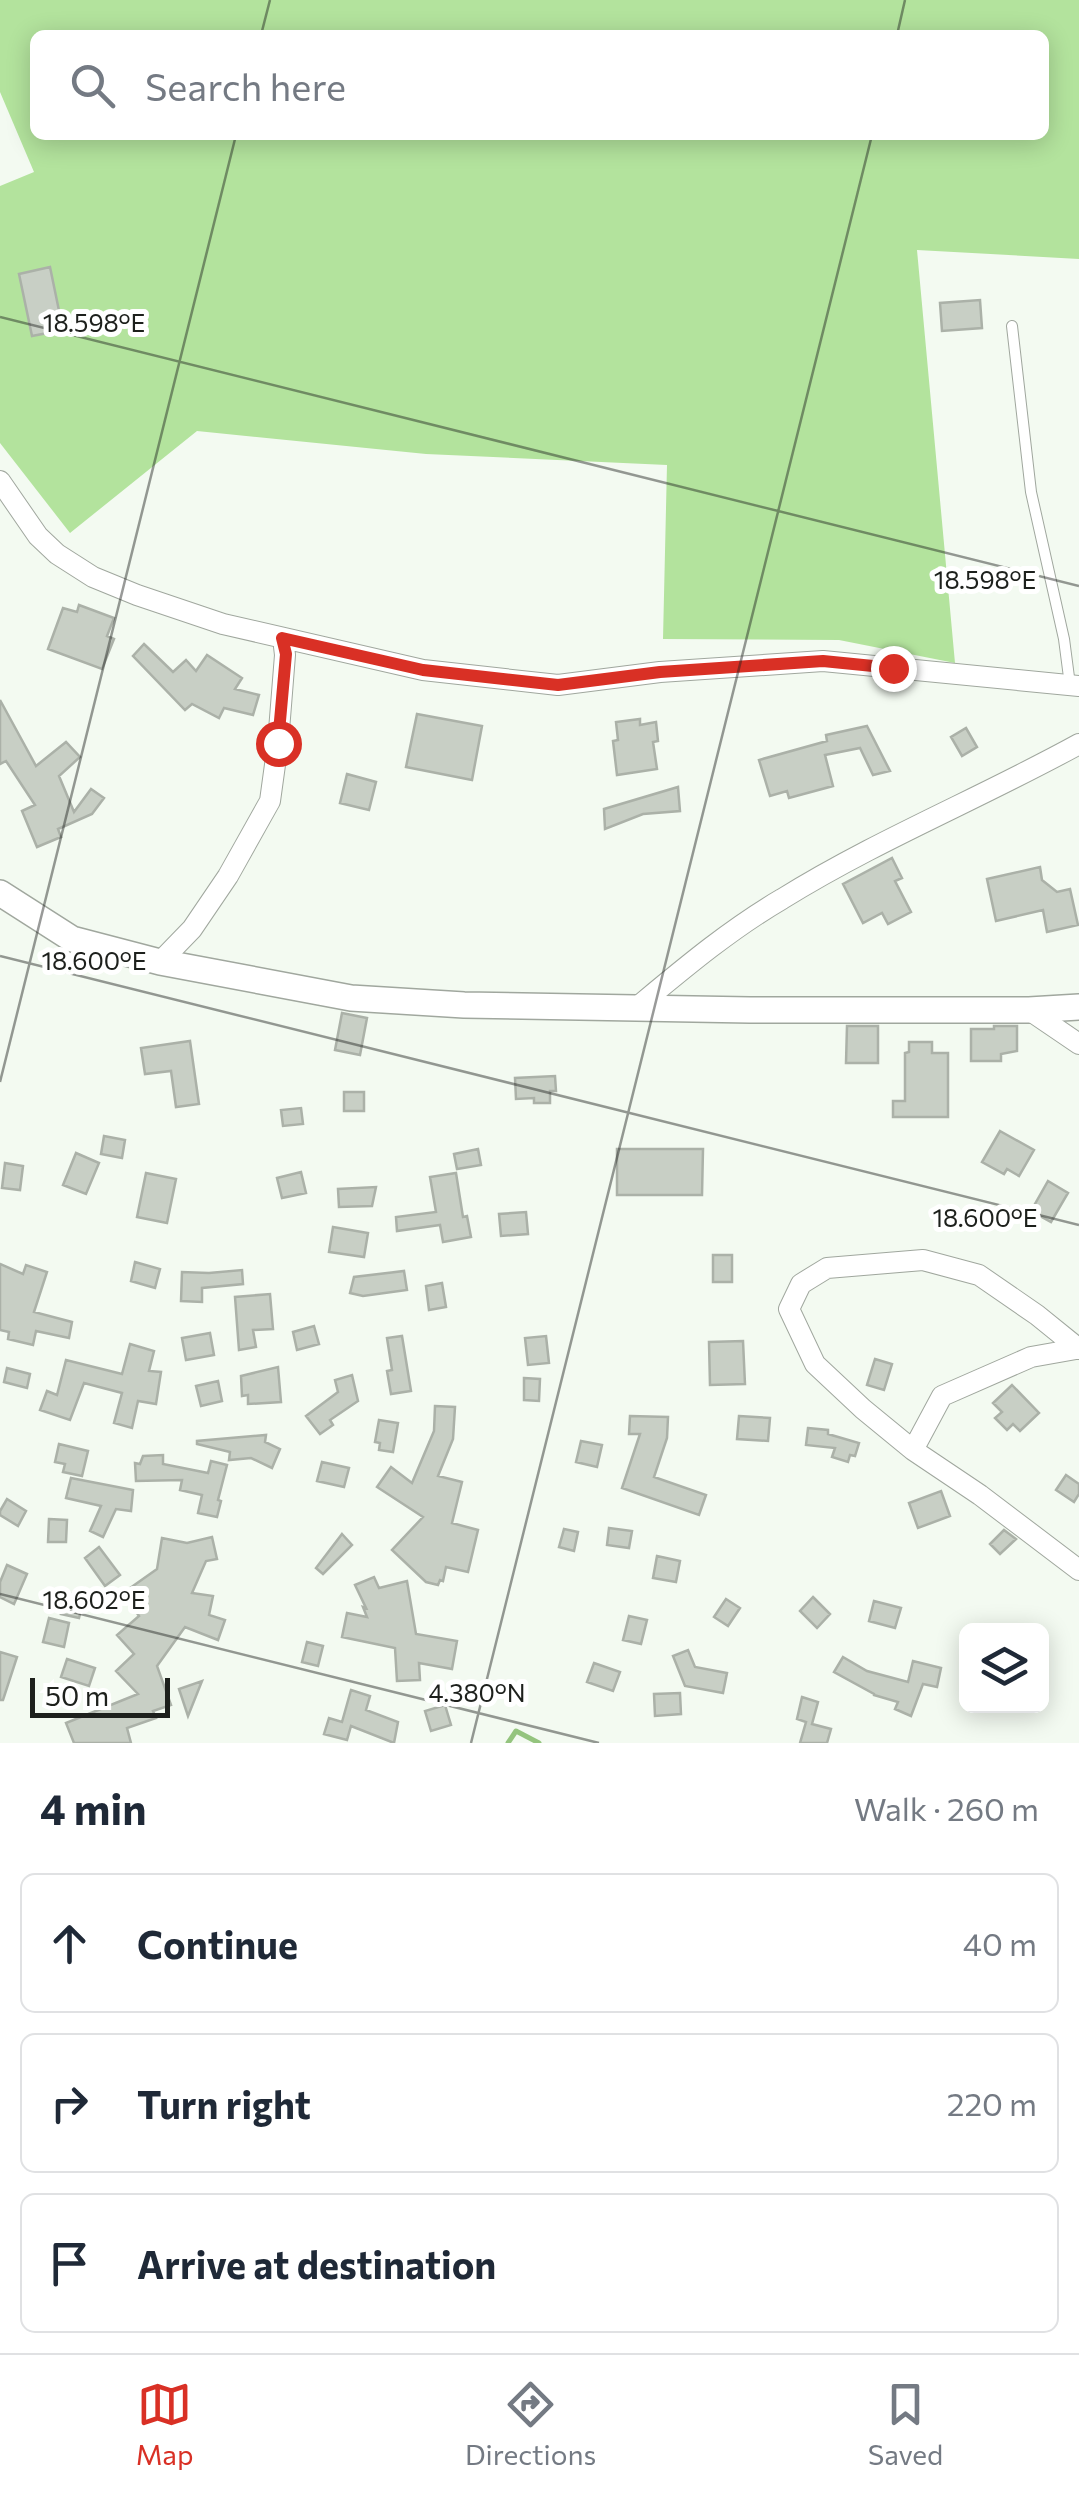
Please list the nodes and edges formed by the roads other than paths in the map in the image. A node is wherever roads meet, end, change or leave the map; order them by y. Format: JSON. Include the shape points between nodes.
{"nodes":[{"id":1,"x":1012,"y":326,"type":"dead end"},
{"id":2,"x":0,"y":481,"type":"edge"},
{"id":3,"x":282,"y":638,"type":"junction"},
{"id":4,"x":1074,"y":687,"type":"edge"},
{"id":5,"x":1079,"y":744,"type":"edge"},
{"id":6,"x":0,"y":894,"type":"edge"},
{"id":7,"x":160,"y":962,"type":"junction"},
{"id":8,"x":1079,"y":1007,"type":"edge"},
{"id":9,"x":636,"y":1008,"type":"junction"},
{"id":10,"x":1030,"y":1010,"type":"junction"},
{"id":11,"x":1079,"y":1044,"type":"edge"},
{"id":12,"x":1078,"y":1349,"type":"edge"},
{"id":13,"x":914,"y":1450,"type":"junction"},
{"id":14,"x":1079,"y":1570,"type":"edge"}],
"edges":[{"from":1,"to":4,"type":"lane","via":[[1030,492]]},
{"from":2,"to":3,"type":"street","via":[[38,536],[94,577],[222,624]]},
{"from":3,"to":4,"type":"street","via":[[423,670],[558,685],[823,661]]},
{"from":3,"to":7,"type":"street","via":[[286,654],[270,801],[192,929]]},
{"from":5,"to":9,"type":"street","via":[[781,899]]},
{"from":6,"to":7,"type":"street","via":[[72,939]]},
{"from":7,"to":9,"type":"street","via":[[351,998]]},
{"from":8,"to":10,"type":"street"},
{"from":9,"to":10,"type":"street"},
{"from":10,"to":11,"type":"street"},
{"from":12,"to":13,"type":"street","via":[[1031,1358],[942,1396]]},
{"from":12,"to":13,"type":"street","via":[[979,1275],[923,1260],[827,1268],[801,1284],[789,1308],[815,1364]]},
{"from":13,"to":14,"type":"street"}]}
